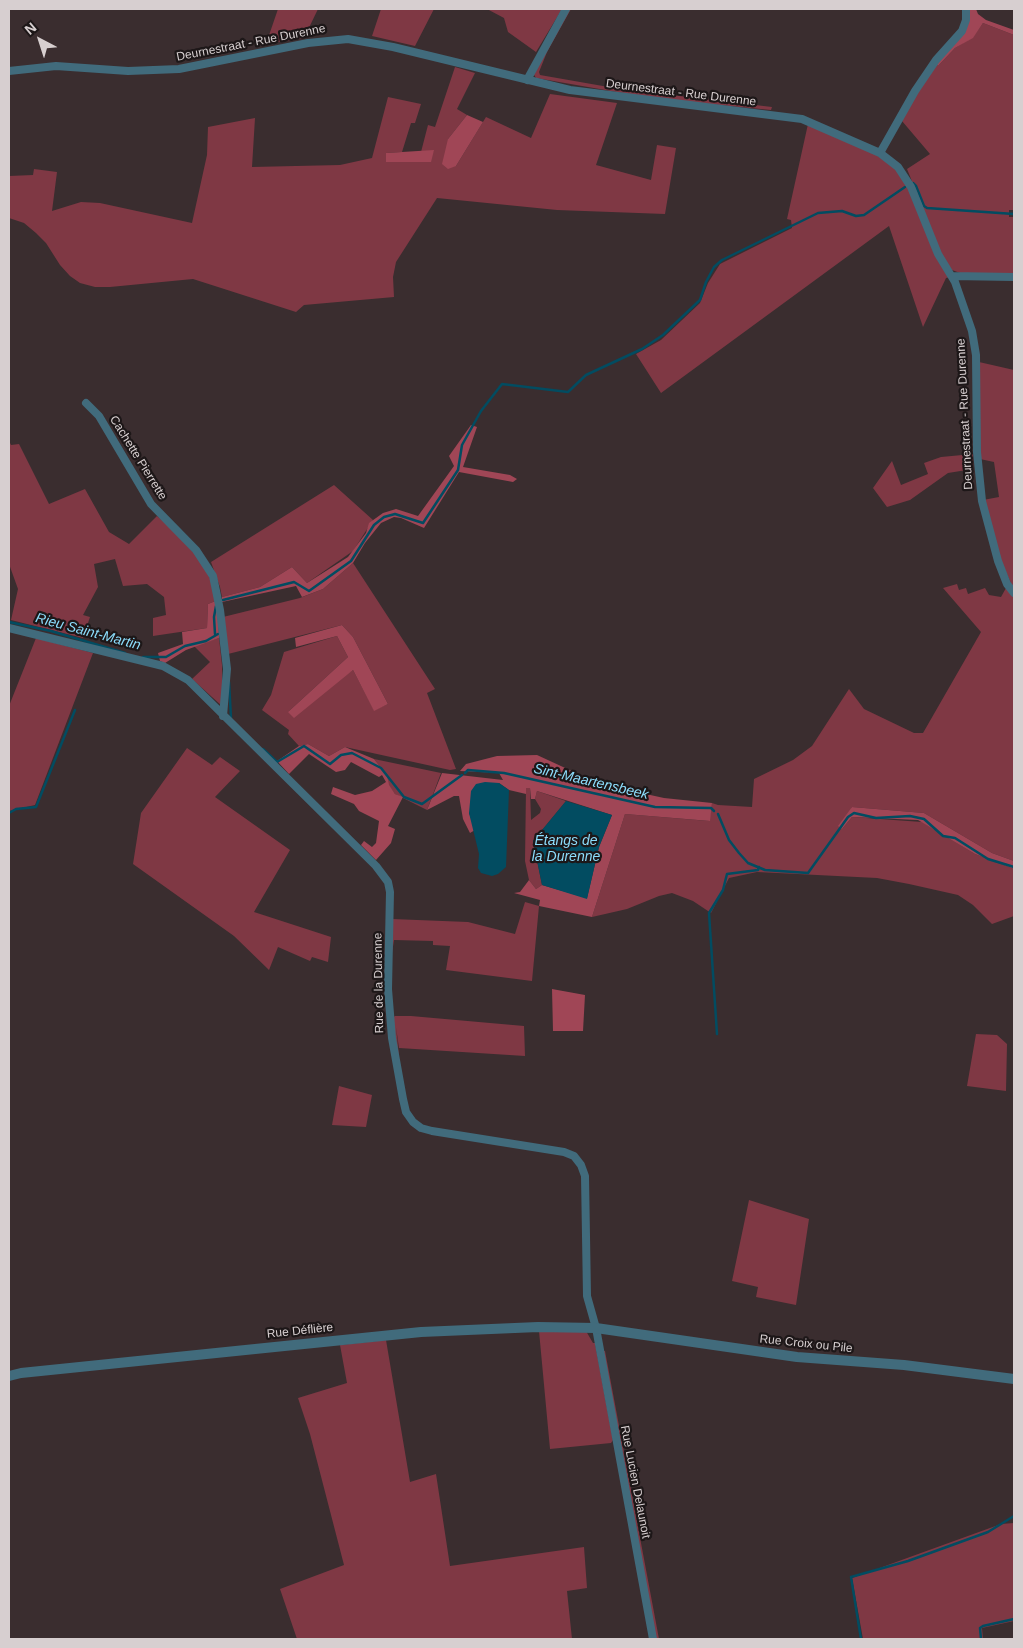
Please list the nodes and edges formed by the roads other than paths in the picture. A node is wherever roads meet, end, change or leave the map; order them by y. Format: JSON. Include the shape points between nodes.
{"nodes":[{"id":1,"x":566,"y":9,"type":"edge"},
{"id":2,"x":966,"y":9,"type":"edge"},
{"id":3,"x":9,"y":71,"type":"edge"},
{"id":4,"x":527,"y":80,"type":"junction"},
{"id":5,"x":880,"y":152,"type":"junction"},
{"id":6,"x":952,"y":276,"type":"junction"},
{"id":7,"x":1014,"y":277,"type":"edge"},
{"id":8,"x":86,"y":403,"type":"dead end"},
{"id":9,"x":1014,"y":593,"type":"edge"},
{"id":10,"x":9,"y":628,"type":"edge"},
{"id":11,"x":222,"y":716,"type":"junction"},
{"id":12,"x":596,"y":1328,"type":"junction"},
{"id":13,"x":9,"y":1376,"type":"edge"},
{"id":14,"x":1014,"y":1379,"type":"edge"},
{"id":15,"x":653,"y":1639,"type":"edge"}],
"edges":[{"from":1,"to":4,"type":"street"},
{"from":2,"to":5,"type":"street","via":[[962,31],[936,60]]},
{"from":3,"to":4,"type":"street","name":"Deurnestraat - Rue Durenne","via":[[56,66],[162,70],[308,43],[348,39],[392,46]]},
{"from":4,"to":5,"type":"street","name":"Deurnestraat - Rue Durenne","via":[[612,96],[802,118]]},
{"from":5,"to":6,"type":"street","name":"Deurnestraat - Rue Durenne","via":[[905,176],[938,254]]},
{"from":6,"to":7,"type":"street"},
{"from":6,"to":9,"type":"street","name":"Deurnestraat - Rue Durenne","via":[[976,347],[977,452],[982,501],[998,561]]},
{"from":8,"to":11,"type":"street","name":"Cachette Pierrette","via":[[99,416],[151,504],[208,564],[216,584],[227,669]]},
{"from":10,"to":11,"type":"street","name":"Rue de la Durenne","via":[[162,666],[188,680]]},
{"from":11,"to":12,"type":"street","name":"Rue de la Durenne","via":[[376,866],[388,882],[388,989],[392,1038],[404,1106],[413,1122],[432,1131],[564,1152],[574,1156],[582,1165],[585,1176],[587,1296]]},
{"from":12,"to":13,"type":"street","name":"Rue Déflière","via":[[447,1330]]},
{"from":12,"to":14,"type":"street","name":"Rue Croix ou Pile","via":[[807,1358],[904,1365]]},
{"from":12,"to":15,"type":"street","name":"Rue Lucien Delaunoit"}]}
